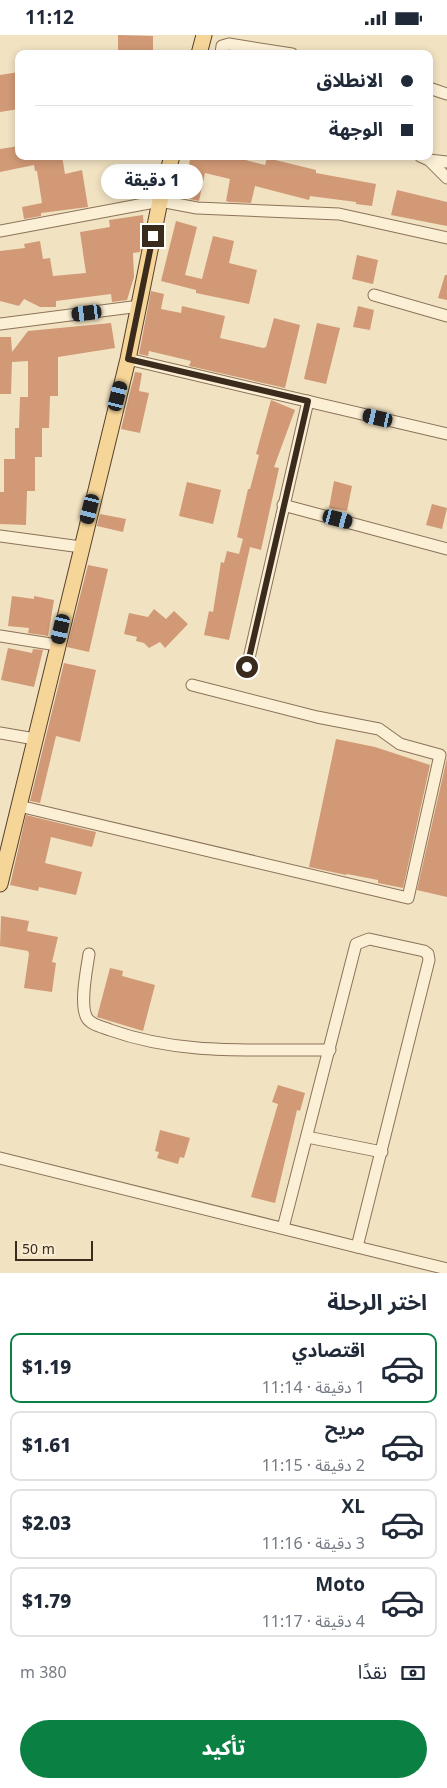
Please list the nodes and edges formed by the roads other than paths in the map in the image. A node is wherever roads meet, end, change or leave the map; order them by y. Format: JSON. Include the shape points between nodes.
{"nodes":[{"id":1,"x":204,"y":35,"type":"edge"},
{"id":2,"x":200,"y":50,"type":"edge"},
{"id":3,"x":221,"y":50,"type":"edge"},
{"id":4,"x":269,"y":50,"type":"edge"},
{"id":5,"x":433,"y":89,"type":"edge"},
{"id":6,"x":447,"y":94,"type":"edge"},
{"id":7,"x":433,"y":159,"type":"edge"},
{"id":8,"x":171,"y":160,"type":"edge"},
{"id":9,"x":426,"y":160,"type":"edge"},
{"id":10,"x":447,"y":161,"type":"edge"},
{"id":11,"x":447,"y":178,"type":"edge"},
{"id":12,"x":160,"y":201,"type":"junction"},
{"id":13,"x":0,"y":231,"type":"edge"},
{"id":14,"x":447,"y":238,"type":"edge"},
{"id":15,"x":374,"y":295,"type":"dead end"},
{"id":16,"x":140,"y":306,"type":"junction"},
{"id":17,"x":447,"y":316,"type":"edge"},
{"id":18,"x":0,"y":323,"type":"edge"},
{"id":19,"x":128,"y":359,"type":"junction"},
{"id":20,"x":308,"y":401,"type":"junction"},
{"id":21,"x":447,"y":434,"type":"edge"},
{"id":22,"x":283,"y":505,"type":"junction"},
{"id":23,"x":0,"y":536,"type":"edge"},
{"id":24,"x":81,"y":547,"type":"junction"},
{"id":25,"x":447,"y":549,"type":"edge"},
{"id":26,"x":0,"y":636,"type":"edge"},
{"id":27,"x":57,"y":645,"type":"junction"},
{"id":28,"x":247,"y":667,"type":"dead end"},
{"id":29,"x":192,"y":685,"type":"dead end"},
{"id":30,"x":0,"y":733,"type":"edge"},
{"id":31,"x":34,"y":739,"type":"junction"},
{"id":32,"x":19,"y":805,"type":"junction"},
{"id":33,"x":0,"y":884,"type":"edge"},
{"id":34,"x":89,"y":953,"type":"dead end"},
{"id":35,"x":330,"y":1050,"type":"junction"},
{"id":36,"x":307,"y":1137,"type":"junction"},
{"id":37,"x":382,"y":1152,"type":"junction"},
{"id":38,"x":0,"y":1158,"type":"edge"},
{"id":39,"x":283,"y":1228,"type":"junction"},
{"id":40,"x":357,"y":1247,"type":"junction"},
{"id":41,"x":447,"y":1269,"type":"edge"}],
"edges":[{"from":1,"to":2,"type":"main road"},
{"from":3,"to":4,"type":"street","via":[[222,46],[229,44]]},
{"from":5,"to":6,"type":"street"},
{"from":7,"to":10,"type":"street"},
{"from":8,"to":12,"type":"main road"},
{"from":9,"to":11,"type":"street"},
{"from":12,"to":13,"type":"street"},
{"from":12,"to":14,"type":"street","via":[[197,208],[339,214]]},
{"from":12,"to":16,"type":"main road"},
{"from":15,"to":17,"type":"street"},
{"from":16,"to":18,"type":"street"},
{"from":16,"to":19,"type":"main road"},
{"from":19,"to":20,"type":"street"},
{"from":19,"to":24,"type":"main road"},
{"from":20,"to":21,"type":"street"},
{"from":20,"to":22,"type":"street"},
{"from":22,"to":25,"type":"street"},
{"from":22,"to":28,"type":"street"},
{"from":23,"to":24,"type":"street"},
{"from":24,"to":27,"type":"main road"},
{"from":26,"to":27,"type":"street"},
{"from":27,"to":31,"type":"main road"},
{"from":29,"to":32,"type":"street","via":[[308,715],[379,729],[400,744],[440,755],[408,898]]},
{"from":30,"to":31,"type":"street"},
{"from":31,"to":32,"type":"main road"},
{"from":32,"to":33,"type":"main road"},
{"from":34,"to":35,"type":"street","via":[[84,1011],[91,1023],[172,1047],[226,1051]]},
{"from":35,"to":36,"type":"street"},
{"from":35,"to":37,"type":"street","via":[[356,943],[369,939],[428,954],[430,960]]},
{"from":36,"to":37,"type":"street"},
{"from":36,"to":39,"type":"street"},
{"from":37,"to":40,"type":"street"},
{"from":38,"to":39,"type":"street"},
{"from":39,"to":40,"type":"street"},
{"from":40,"to":41,"type":"street"}]}
